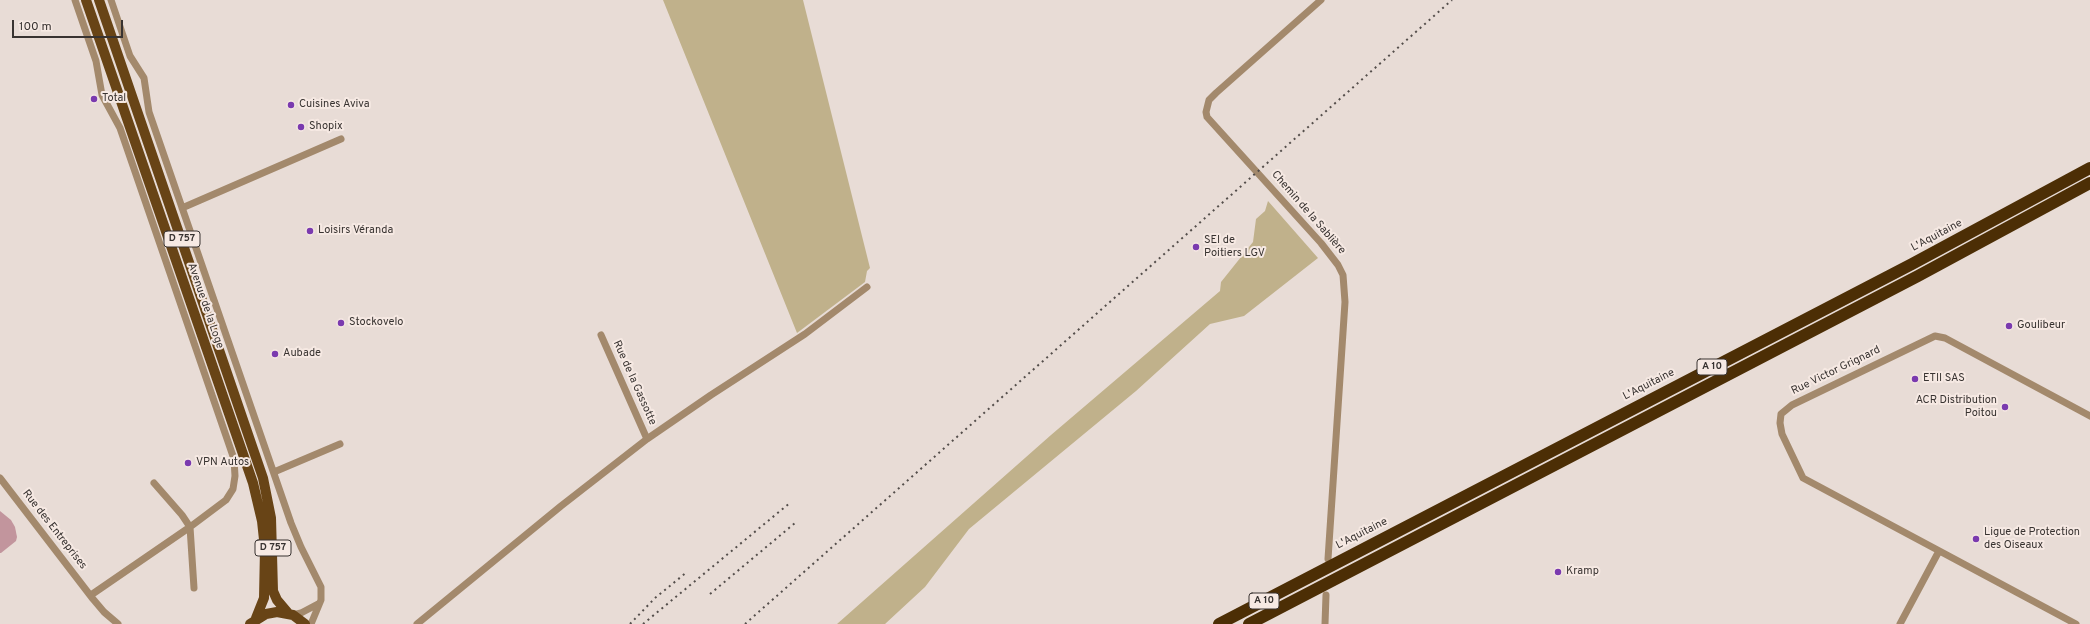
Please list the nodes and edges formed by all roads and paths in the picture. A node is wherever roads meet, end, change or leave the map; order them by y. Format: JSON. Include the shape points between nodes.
{"nodes":[{"id":1,"x":75,"y":0,"type":"edge"},
{"id":2,"x":86,"y":0,"type":"edge"},
{"id":3,"x":99,"y":0,"type":"edge"},
{"id":4,"x":111,"y":0,"type":"edge"},
{"id":5,"x":1321,"y":0,"type":"edge"},
{"id":6,"x":341,"y":140,"type":"dead end"},
{"id":7,"x":2090,"y":168,"type":"edge"},
{"id":8,"x":2090,"y":183,"type":"edge"},
{"id":9,"x":182,"y":208,"type":"junction"},
{"id":10,"x":867,"y":287,"type":"dead end"},
{"id":11,"x":601,"y":335,"type":"dead end"},
{"id":12,"x":2090,"y":416,"type":"edge"},
{"id":13,"x":647,"y":439,"type":"junction"},
{"id":14,"x":340,"y":444,"type":"dead end"},
{"id":15,"x":274,"y":472,"type":"junction"},
{"id":16,"x":0,"y":478,"type":"edge"},
{"id":17,"x":154,"y":482,"type":"dead end"},
{"id":18,"x":190,"y":527,"type":"junction"},
{"id":19,"x":1939,"y":551,"type":"junction"},
{"id":20,"x":1328,"y":559,"type":"dead end"},
{"id":21,"x":194,"y":588,"type":"dead end"},
{"id":22,"x":1326,"y":595,"type":"dead end"},
{"id":23,"x":91,"y":596,"type":"junction"},
{"id":24,"x":318,"y":604,"type":"junction"},
{"id":25,"x":290,"y":614,"type":"junction"},
{"id":26,"x":253,"y":621,"type":"edge"},
{"id":27,"x":118,"y":624,"type":"edge"},
{"id":28,"x":305,"y":624,"type":"edge"},
{"id":29,"x":311,"y":624,"type":"edge"},
{"id":30,"x":417,"y":624,"type":"edge"},
{"id":31,"x":1220,"y":624,"type":"edge"},
{"id":32,"x":1249,"y":624,"type":"edge"},
{"id":33,"x":1325,"y":624,"type":"edge"},
{"id":34,"x":1900,"y":624,"type":"edge"},
{"id":35,"x":2076,"y":624,"type":"edge"}],
"edges":[{"from":1,"to":18,"type":"street","via":[[96,61],[102,95],[120,128],[234,459],[233,488],[226,500]]},
{"from":2,"to":26,"type":"main road","name":"Avenue de la Loge","number":"D 757","via":[[253,483],[262,520],[265,549],[264,598]]},
{"from":3,"to":25,"type":"main road","name":"Avenue de la Loge","number":"D 757","via":[[263,478],[271,518],[273,591],[276,600]]},
{"from":4,"to":9,"type":"street","via":[[130,56],[144,78],[149,112]]},
{"from":5,"to":20,"type":"street","name":"Chemin de la Sablière","via":[[1209,100],[1207,116],[1286,204],[1338,265],[1343,275]]},
{"from":6,"to":9,"type":"street"},
{"from":7,"to":31,"type":"highway","name":"L'Aquitaine","number":"A 10","via":[[1938,251]]},
{"from":8,"to":32,"type":"highway","number":"A 10","via":[[1931,269]]},
{"from":9,"to":15,"type":"street"},
{"from":10,"to":13,"type":"street","via":[[805,334],[711,394]]},
{"from":11,"to":13,"type":"street","name":"Rue de la Gassotte"},
{"from":12,"to":19,"type":"street","name":"Rue Victor Grignard","via":[[1940,336],[1930,337],[1785,409],[1781,414],[1782,434],[1803,478]]},
{"from":13,"to":30,"type":"street"},
{"from":14,"to":15,"type":"street"},
{"from":15,"to":24,"type":"street","via":[[301,547],[321,587],[322,600]]},
{"from":16,"to":23,"type":"street","name":"Rue des Entreprises"},
{"from":17,"to":18,"type":"street"},
{"from":18,"to":21,"type":"street"},
{"from":18,"to":23,"type":"street"},
{"from":19,"to":34,"type":"street"},
{"from":19,"to":35,"type":"street","name":"Rue Victor Grignard"},
{"from":22,"to":33,"type":"street"},
{"from":23,"to":27,"type":"street","name":"Rue des Entreprises"},
{"from":24,"to":25,"type":"street","via":[[301,613]]},
{"from":24,"to":29,"type":"street"},
{"from":25,"to":26,"type":"main road","via":[[266,614]]},
{"from":25,"to":28,"type":"main road"}]}
